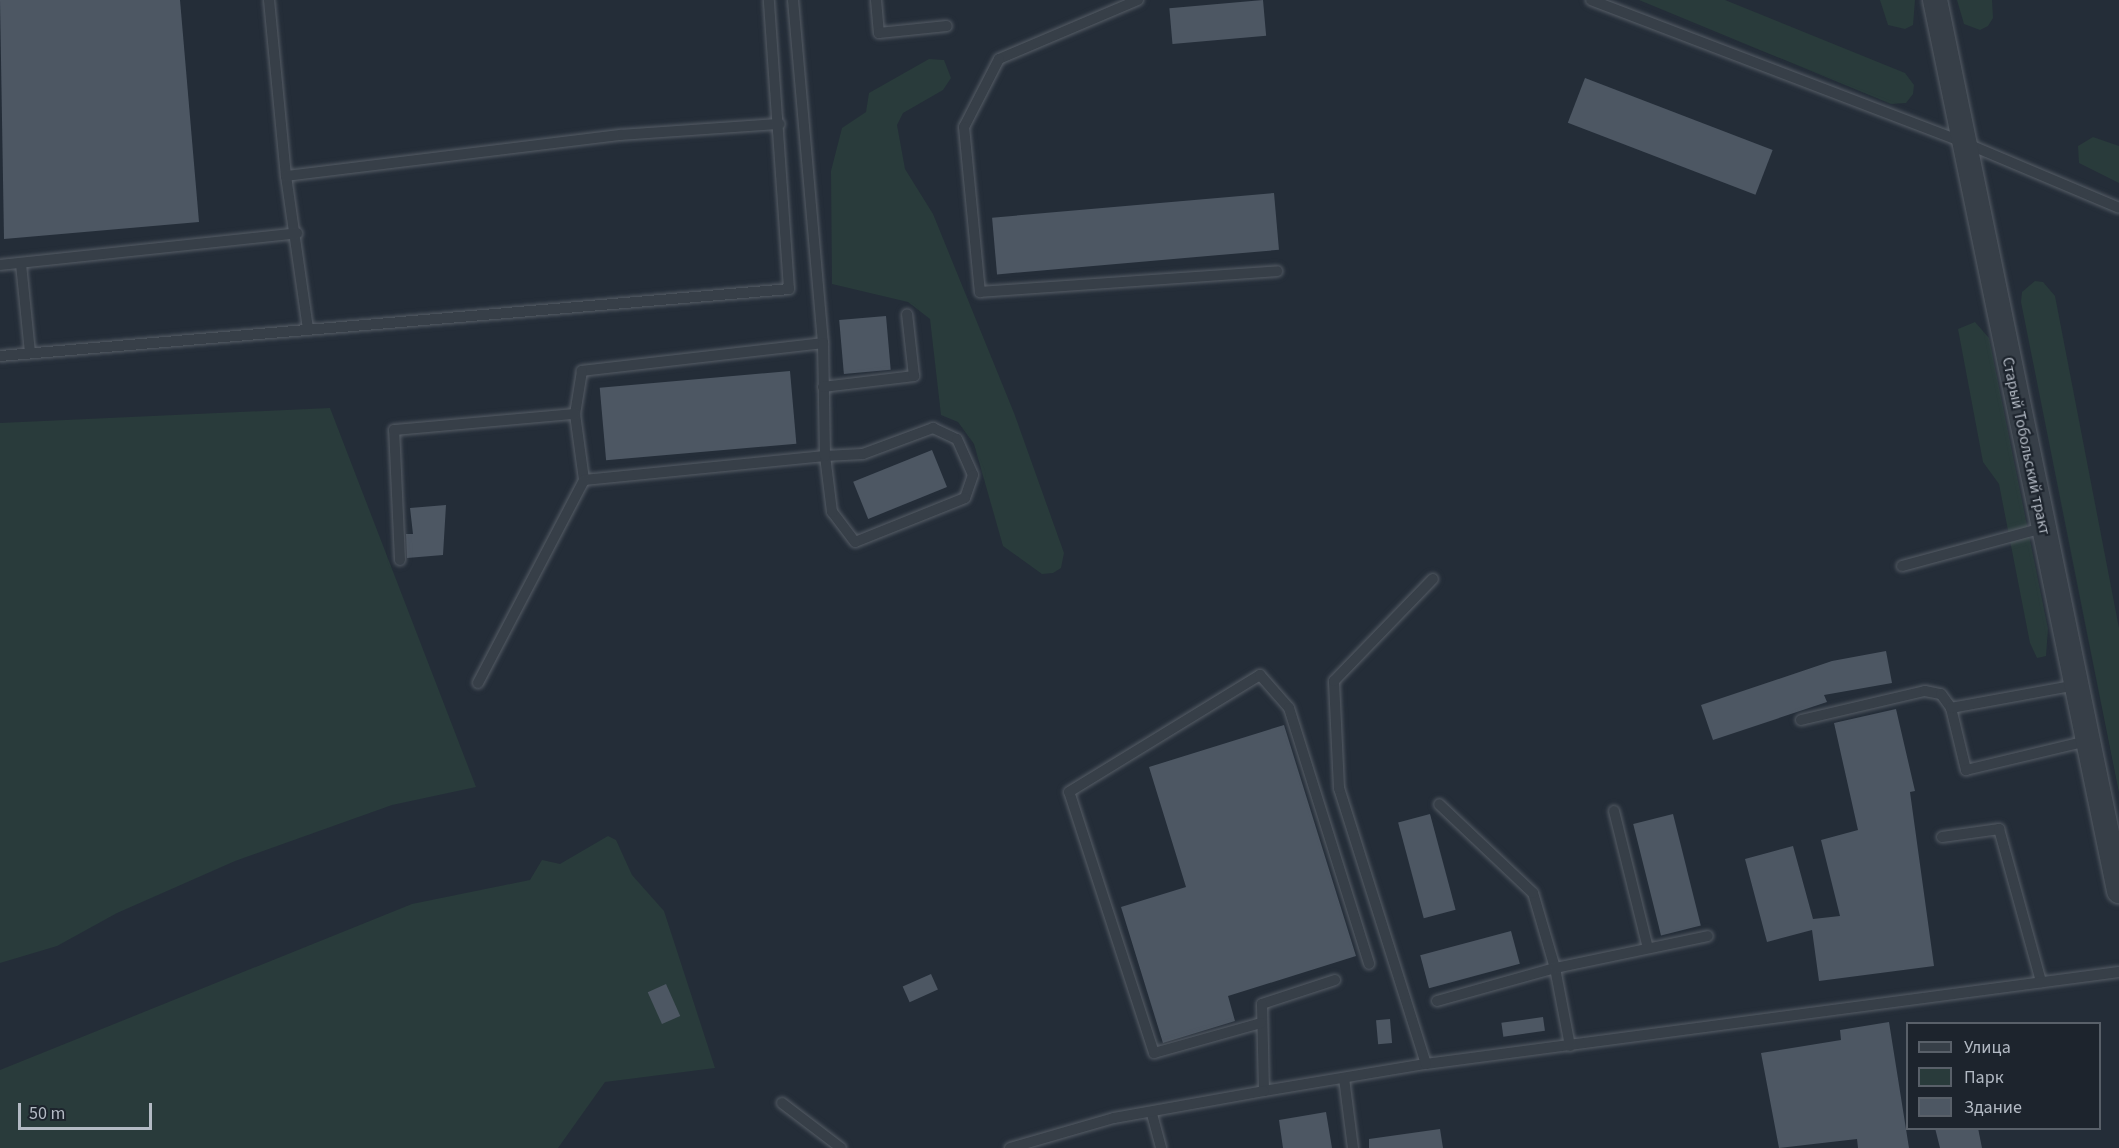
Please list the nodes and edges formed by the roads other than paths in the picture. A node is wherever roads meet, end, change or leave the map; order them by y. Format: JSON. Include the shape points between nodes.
{"nodes":[{"id":1,"x":269,"y":0,"type":"edge"},
{"id":2,"x":769,"y":0,"type":"edge"},
{"id":3,"x":793,"y":0,"type":"edge"},
{"id":4,"x":876,"y":0,"type":"edge"},
{"id":5,"x":1138,"y":0,"type":"edge"},
{"id":6,"x":1591,"y":0,"type":"edge"},
{"id":7,"x":1935,"y":0,"type":"edge"},
{"id":8,"x":947,"y":26,"type":"dead end"},
{"id":9,"x":780,"y":124,"type":"junction"},
{"id":10,"x":1962,"y":142,"type":"junction"},
{"id":11,"x":286,"y":176,"type":"junction"},
{"id":12,"x":2119,"y":208,"type":"edge"},
{"id":13,"x":297,"y":233,"type":"junction"},
{"id":14,"x":21,"y":264,"type":"junction"},
{"id":15,"x":0,"y":266,"type":"edge"},
{"id":16,"x":1277,"y":271,"type":"dead end"},
{"id":17,"x":907,"y":314,"type":"dead end"},
{"id":18,"x":308,"y":329,"type":"junction"},
{"id":19,"x":823,"y":343,"type":"junction"},
{"id":20,"x":30,"y":352,"type":"junction"},
{"id":21,"x":0,"y":356,"type":"edge"},
{"id":22,"x":824,"y":387,"type":"junction"},
{"id":23,"x":575,"y":414,"type":"junction"},
{"id":24,"x":825,"y":456,"type":"junction"},
{"id":25,"x":584,"y":480,"type":"junction"},
{"id":26,"x":2043,"y":528,"type":"junction"},
{"id":27,"x":400,"y":560,"type":"dead end"},
{"id":28,"x":1902,"y":566,"type":"dead end"},
{"id":29,"x":1433,"y":579,"type":"dead end"},
{"id":30,"x":478,"y":683,"type":"dead end"},
{"id":31,"x":2076,"y":685,"type":"junction"},
{"id":32,"x":1951,"y":708,"type":"junction"},
{"id":33,"x":1801,"y":720,"type":"dead end"},
{"id":34,"x":2088,"y":741,"type":"junction"},
{"id":35,"x":1439,"y":804,"type":"dead end"},
{"id":36,"x":1614,"y":812,"type":"dead end"},
{"id":37,"x":1942,"y":837,"type":"dead end"},
{"id":38,"x":2119,"y":891,"type":"edge"},
{"id":39,"x":1708,"y":936,"type":"dead end"},
{"id":40,"x":1648,"y":948,"type":"junction"},
{"id":41,"x":1369,"y":964,"type":"dead end"},
{"id":42,"x":1555,"y":968,"type":"junction"},
{"id":43,"x":2119,"y":972,"type":"edge"},
{"id":44,"x":1335,"y":980,"type":"dead end"},
{"id":45,"x":2041,"y":982,"type":"junction"},
{"id":46,"x":1437,"y":1001,"type":"dead end"},
{"id":47,"x":1261,"y":1023,"type":"junction"},
{"id":48,"x":1570,"y":1046,"type":"junction"},
{"id":49,"x":1426,"y":1064,"type":"junction"},
{"id":50,"x":1344,"y":1078,"type":"junction"},
{"id":51,"x":1264,"y":1091,"type":"junction"},
{"id":52,"x":782,"y":1103,"type":"dead end"},
{"id":53,"x":1152,"y":1114,"type":"junction"},
{"id":54,"x":841,"y":1148,"type":"edge"},
{"id":55,"x":1010,"y":1148,"type":"edge"},
{"id":56,"x":1161,"y":1148,"type":"edge"},
{"id":57,"x":1353,"y":1148,"type":"edge"}],
"edges":[{"from":1,"to":11,"type":"lane"},
{"from":2,"to":9,"type":"lane"},
{"from":3,"to":19,"type":"lane"},
{"from":4,"to":8,"type":"lane","via":[[879,33]]},
{"from":5,"to":16,"type":"lane","via":[[999,59],[964,127],[980,292]]},
{"from":6,"to":10,"type":"lane"},
{"from":7,"to":10,"type":"street","name":"Старый Тобольский тракт"},
{"from":9,"to":11,"type":"lane","via":[[621,135]]},
{"from":9,"to":18,"type":"lane","via":[[789,289]]},
{"from":10,"to":12,"type":"lane"},
{"from":10,"to":26,"type":"street","name":"Старый Тобольский тракт"},
{"from":11,"to":13,"type":"lane"},
{"from":13,"to":14,"type":"lane"},
{"from":13,"to":18,"type":"lane"},
{"from":14,"to":15,"type":"lane"},
{"from":14,"to":20,"type":"lane"},
{"from":17,"to":22,"type":"lane","via":[[914,376]]},
{"from":18,"to":20,"type":"lane"},
{"from":19,"to":22,"type":"lane"},
{"from":19,"to":23,"type":"lane","via":[[582,371]]},
{"from":20,"to":21,"type":"lane"},
{"from":22,"to":24,"type":"lane"},
{"from":23,"to":25,"type":"lane"},
{"from":23,"to":27,"type":"lane","via":[[394,430]]},
{"from":24,"to":24,"type":"lane","via":[[863,454],[933,428],[957,439],[973,475],[965,498],[855,542],[832,512]]},
{"from":24,"to":25,"type":"lane"},
{"from":25,"to":30,"type":"lane"},
{"from":26,"to":28,"type":"lane"},
{"from":26,"to":31,"type":"street","name":"Старый Тобольский тракт"},
{"from":29,"to":49,"type":"lane","via":[[1334,681],[1339,788]]},
{"from":31,"to":32,"type":"lane"},
{"from":31,"to":34,"type":"street","name":"Старый Тобольский тракт"},
{"from":32,"to":33,"type":"lane","via":[[1941,694],[1925,691]]},
{"from":32,"to":34,"type":"lane","via":[[1966,771]]},
{"from":34,"to":38,"type":"street","name":"Старый Тобольский тракт"},
{"from":35,"to":42,"type":"lane","via":[[1533,893]]},
{"from":36,"to":40,"type":"lane"},
{"from":37,"to":45,"type":"lane","via":[[1999,829]]},
{"from":39,"to":40,"type":"lane"},
{"from":40,"to":42,"type":"lane"},
{"from":41,"to":47,"type":"lane","via":[[1289,708],[1260,675],[1069,792],[1154,1053]]},
{"from":42,"to":46,"type":"lane"},
{"from":42,"to":48,"type":"lane"},
{"from":43,"to":45,"type":"lane"},
{"from":44,"to":47,"type":"lane","via":[[1262,1004]]},
{"from":45,"to":48,"type":"lane"},
{"from":47,"to":51,"type":"lane"},
{"from":48,"to":49,"type":"lane"},
{"from":49,"to":50,"type":"lane"},
{"from":50,"to":51,"type":"lane"},
{"from":50,"to":57,"type":"lane"},
{"from":51,"to":53,"type":"lane"},
{"from":52,"to":54,"type":"lane"},
{"from":53,"to":55,"type":"lane","via":[[1114,1118]]},
{"from":53,"to":56,"type":"lane"}]}
